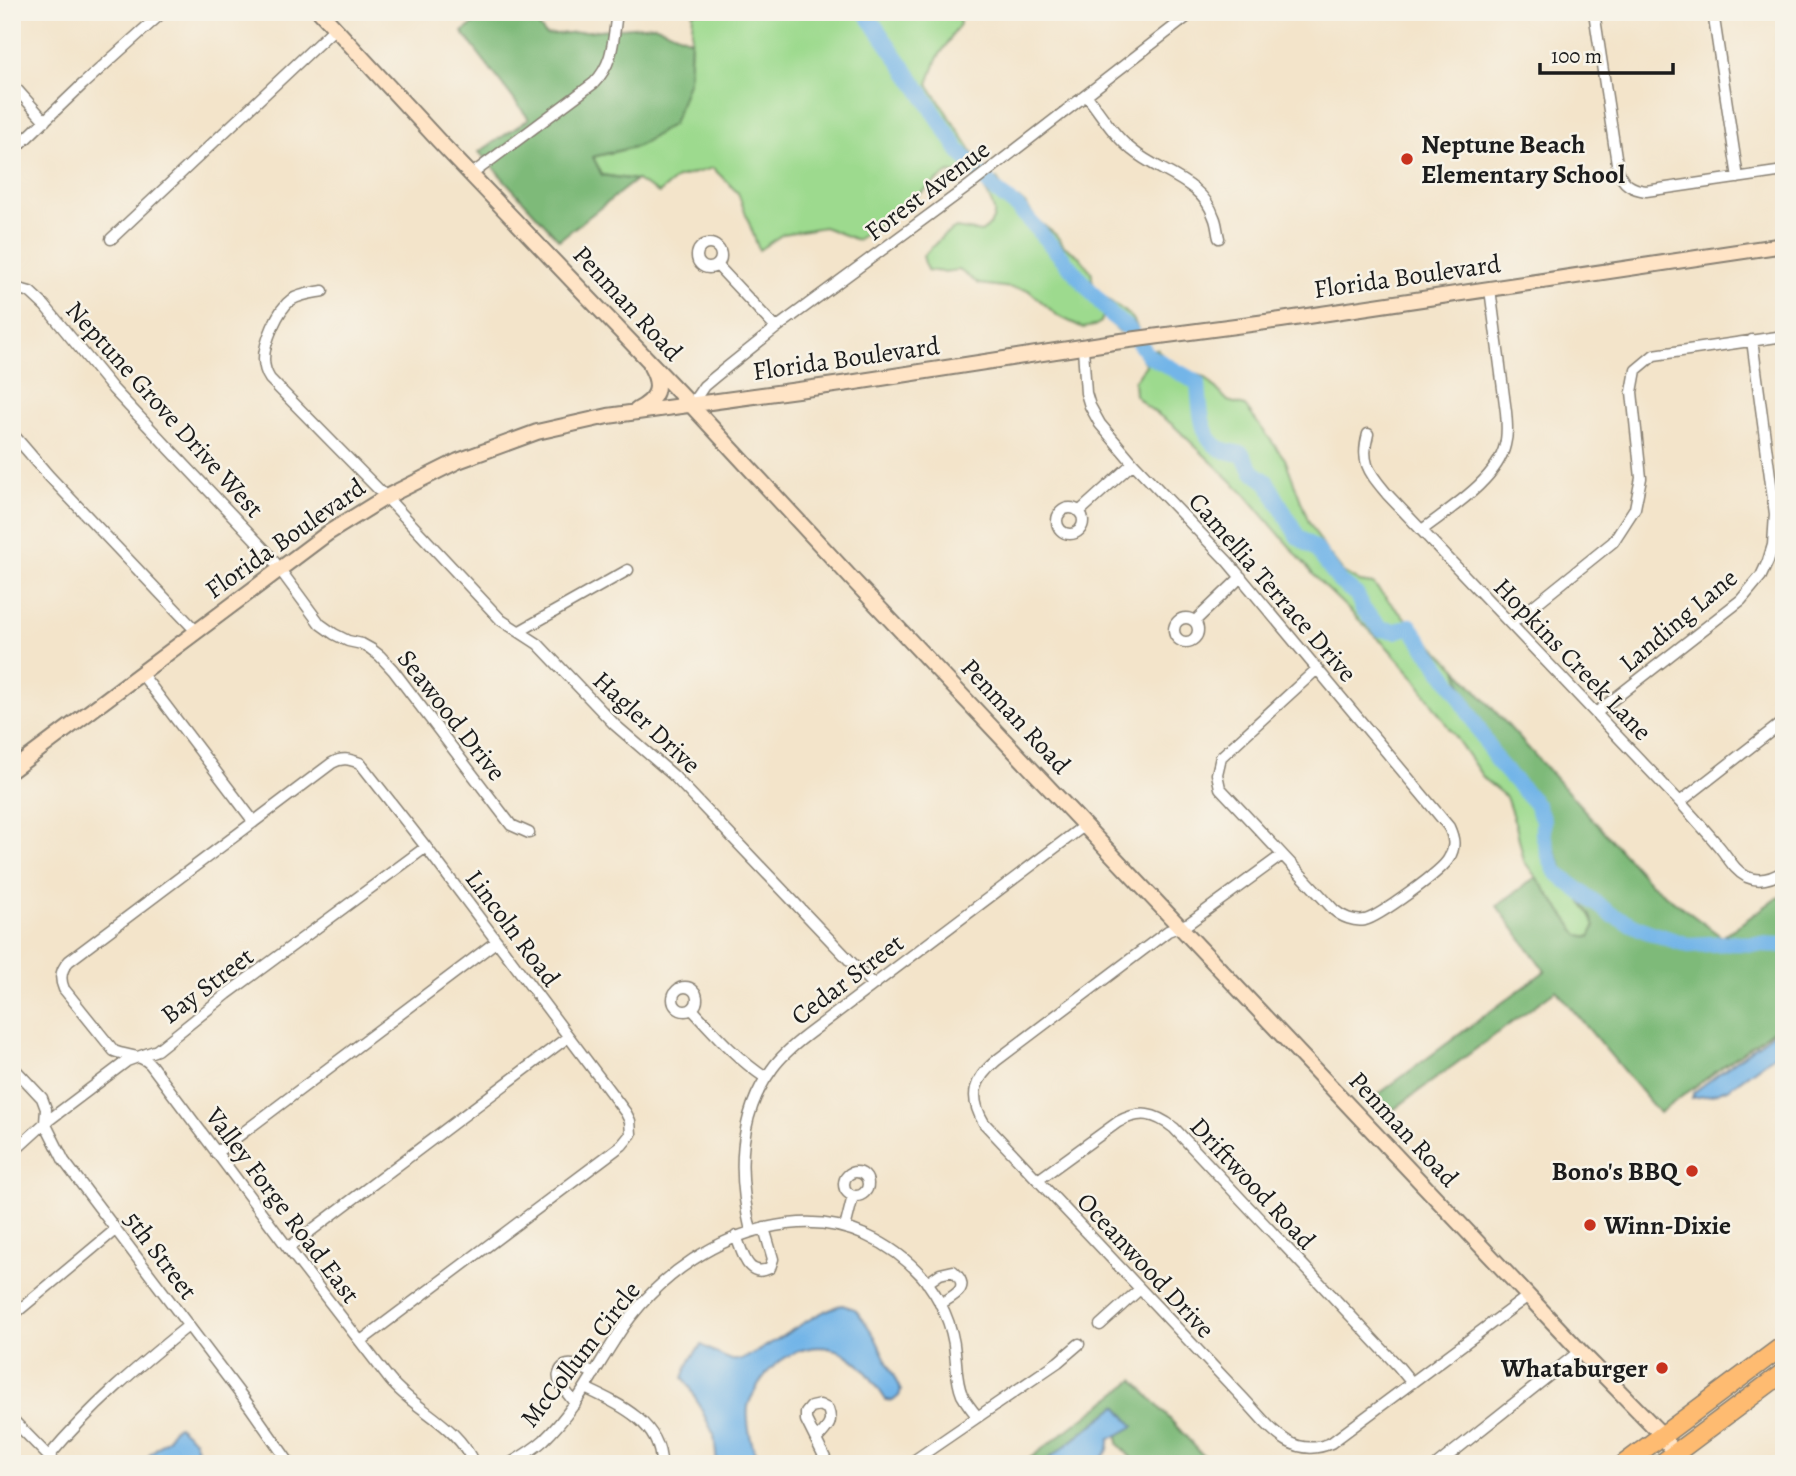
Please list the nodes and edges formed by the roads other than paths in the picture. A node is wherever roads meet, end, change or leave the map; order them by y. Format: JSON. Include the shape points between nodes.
{"nodes":[{"id":1,"x":163,"y":12,"type":"edge"},
{"id":2,"x":320,"y":12,"type":"edge"},
{"id":3,"x":617,"y":12,"type":"edge"},
{"id":4,"x":1193,"y":12,"type":"edge"},
{"id":5,"x":1594,"y":12,"type":"edge"},
{"id":6,"x":1713,"y":12,"type":"edge"},
{"id":7,"x":335,"y":27,"type":"junction"},
{"id":8,"x":12,"y":83,"type":"edge"},
{"id":9,"x":1087,"y":96,"type":"junction"},
{"id":10,"x":45,"y":121,"type":"junction"},
{"id":11,"x":12,"y":152,"type":"edge"},
{"id":12,"x":1784,"y":171,"type":"edge"},
{"id":13,"x":472,"y":174,"type":"junction"},
{"id":14,"x":1738,"y":178,"type":"junction"},
{"id":15,"x":1219,"y":238,"type":"dead end"},
{"id":16,"x":111,"y":239,"type":"dead end"},
{"id":17,"x":1784,"y":244,"type":"edge"},
{"id":18,"x":718,"y":265,"type":"dead end"},
{"id":19,"x":1490,"y":289,"type":"junction"},
{"id":20,"x":12,"y":291,"type":"edge"},
{"id":21,"x":323,"y":291,"type":"dead end"},
{"id":22,"x":776,"y":328,"type":"junction"},
{"id":23,"x":1784,"y":336,"type":"edge"},
{"id":24,"x":1752,"y":340,"type":"junction"},
{"id":25,"x":1083,"y":348,"type":"junction"},
{"id":26,"x":645,"y":357,"type":"junction"},
{"id":27,"x":691,"y":405,"type":"junction"},
{"id":28,"x":633,"y":412,"type":"junction"},
{"id":29,"x":12,"y":433,"type":"edge"},
{"id":30,"x":1367,"y":434,"type":"dead end"},
{"id":31,"x":1133,"y":463,"type":"junction"},
{"id":32,"x":386,"y":497,"type":"junction"},
{"id":33,"x":1079,"y":512,"type":"dead end"},
{"id":34,"x":1422,"y":530,"type":"junction"},
{"id":35,"x":279,"y":569,"type":"junction"},
{"id":36,"x":628,"y":570,"type":"dead end"},
{"id":37,"x":1241,"y":577,"type":"junction"},
{"id":38,"x":1195,"y":621,"type":"dead end"},
{"id":39,"x":1511,"y":624,"type":"junction"},
{"id":40,"x":196,"y":631,"type":"junction"},
{"id":41,"x":520,"y":631,"type":"junction"},
{"id":42,"x":1317,"y":669,"type":"junction"},
{"id":43,"x":141,"y":673,"type":"junction"},
{"id":44,"x":1596,"y":713,"type":"junction"},
{"id":45,"x":1784,"y":720,"type":"edge"},
{"id":46,"x":12,"y":770,"type":"edge"},
{"id":47,"x":1681,"y":802,"type":"junction"},
{"id":48,"x":254,"y":822,"type":"junction"},
{"id":49,"x":1085,"y":824,"type":"junction"},
{"id":50,"x":530,"y":833,"type":"dead end"},
{"id":51,"x":426,"y":847,"type":"junction"},
{"id":52,"x":1282,"y":855,"type":"junction"},
{"id":53,"x":1783,"y":872,"type":"edge"},
{"id":54,"x":1180,"y":926,"type":"junction"},
{"id":55,"x":497,"y":941,"type":"junction"},
{"id":56,"x":873,"y":985,"type":"junction"},
{"id":57,"x":692,"y":1009,"type":"dead end"},
{"id":58,"x":568,"y":1037,"type":"junction"},
{"id":59,"x":137,"y":1058,"type":"junction"},
{"id":60,"x":12,"y":1066,"type":"edge"},
{"id":61,"x":766,"y":1078,"type":"junction"},
{"id":62,"x":45,"y":1123,"type":"junction"},
{"id":63,"x":12,"y":1153,"type":"edge"},
{"id":64,"x":216,"y":1153,"type":"junction"},
{"id":65,"x":1038,"y":1180,"type":"junction"},
{"id":66,"x":853,"y":1196,"type":"dead end"},
{"id":67,"x":764,"y":1227,"type":"junction"},
{"id":68,"x":845,"y":1228,"type":"junction"},
{"id":69,"x":115,"y":1230,"type":"junction"},
{"id":70,"x":751,"y":1231,"type":"junction"},
{"id":71,"x":736,"y":1237,"type":"junction"},
{"id":72,"x":288,"y":1248,"type":"junction"},
{"id":73,"x":927,"y":1283,"type":"junction"},
{"id":74,"x":1140,"y":1289,"type":"junction"},
{"id":75,"x":1528,"y":1296,"type":"junction"},
{"id":76,"x":940,"y":1304,"type":"junction"},
{"id":77,"x":12,"y":1316,"type":"edge"},
{"id":78,"x":1101,"y":1325,"type":"dead end"},
{"id":79,"x":188,"y":1326,"type":"junction"},
{"id":80,"x":362,"y":1341,"type":"junction"},
{"id":81,"x":1079,"y":1344,"type":"dead end"},
{"id":82,"x":1784,"y":1345,"type":"edge"},
{"id":83,"x":1580,"y":1351,"type":"junction"},
{"id":84,"x":1784,"y":1372,"type":"edge"},
{"id":85,"x":594,"y":1374,"type":"junction"},
{"id":86,"x":1412,"y":1382,"type":"junction"},
{"id":87,"x":585,"y":1388,"type":"junction"},
{"id":88,"x":575,"y":1404,"type":"junction"},
{"id":89,"x":977,"y":1416,"type":"junction"},
{"id":90,"x":12,"y":1419,"type":"edge"},
{"id":91,"x":1662,"y":1435,"type":"junction"},
{"id":92,"x":816,"y":1440,"type":"dead end"},
{"id":93,"x":52,"y":1460,"type":"edge"},
{"id":94,"x":1673,"y":1460,"type":"edge"},
{"id":95,"x":290,"y":1464,"type":"edge"},
{"id":96,"x":474,"y":1464,"type":"edge"},
{"id":97,"x":509,"y":1464,"type":"edge"},
{"id":98,"x":661,"y":1464,"type":"edge"},
{"id":99,"x":828,"y":1464,"type":"edge"},
{"id":100,"x":909,"y":1464,"type":"edge"},
{"id":101,"x":1438,"y":1464,"type":"edge"},
{"id":102,"x":1624,"y":1464,"type":"edge"}],
"edges":[{"from":1,"to":10,"type":"street"},
{"from":2,"to":7,"type":"street","name":"Penman Road"},
{"from":3,"to":13,"type":"street","via":[[604,73]]},
{"from":4,"to":9,"type":"street","name":"Forest Avenue"},
{"from":5,"to":14,"type":"street","via":[[1621,180],[1630,188],[1646,191]]},
{"from":6,"to":14,"type":"street"},
{"from":7,"to":13,"type":"street","name":"Penman Road"},
{"from":7,"to":16,"type":"street"},
{"from":8,"to":10,"type":"street"},
{"from":9,"to":15,"type":"street","via":[[1129,148],[1198,192],[1209,204]]},
{"from":9,"to":22,"type":"street","name":"Forest Avenue"},
{"from":10,"to":11,"type":"street"},
{"from":12,"to":14,"type":"street"},
{"from":13,"to":26,"type":"street","name":"Penman Road"},
{"from":17,"to":19,"type":"street","name":"Florida Boulevard"},
{"from":18,"to":22,"type":"street"},
{"from":19,"to":25,"type":"street","name":"Florida Boulevard"},
{"from":19,"to":34,"type":"street","via":[[1506,412],[1505,447],[1488,477]]},
{"from":20,"to":35,"type":"street","name":"Neptune Grove Drive West","via":[[30,292],[45,306],[113,389]]},
{"from":21,"to":32,"type":"street","name":"Hagler Drive","via":[[299,295],[282,307],[265,350],[266,371],[279,390]]},
{"from":22,"to":27,"type":"street","name":"Forest Avenue","via":[[704,386]]},
{"from":23,"to":24,"type":"street"},
{"from":24,"to":39,"type":"street","via":[[1654,355],[1636,370],[1632,393],[1641,478],[1635,508],[1613,542]]},
{"from":24,"to":44,"type":"street","name":"Landing Lane","via":[[1775,514],[1768,561],[1741,600]]},
{"from":25,"to":27,"type":"street","name":"Florida Boulevard"},
{"from":25,"to":31,"type":"street","name":"Camellia Terrace Drive","via":[[1086,393],[1095,416]]},
{"from":26,"to":27,"type":"street","name":"Penman Road"},
{"from":26,"to":28,"type":"street","via":[[657,378],[657,390],[652,400]]},
{"from":27,"to":28,"type":"street","name":"Florida Boulevard"},
{"from":27,"to":49,"type":"street","name":"Penman Road"},
{"from":28,"to":32,"type":"street","name":"Florida Boulevard","via":[[569,424],[492,447]]},
{"from":29,"to":40,"type":"street"},
{"from":30,"to":34,"type":"street","name":"Hopkins Creek Lane","via":[[1363,449],[1366,466]]},
{"from":31,"to":33,"type":"street"},
{"from":31,"to":37,"type":"street","name":"Camellia Terrace Drive"},
{"from":32,"to":35,"type":"street","name":"Florida Boulevard"},
{"from":32,"to":41,"type":"street","name":"Hagler Drive","via":[[501,620]]},
{"from":34,"to":39,"type":"street","name":"Hopkins Creek Lane"},
{"from":35,"to":40,"type":"street","name":"Florida Boulevard"},
{"from":35,"to":50,"type":"street","name":"Seawood Drive","via":[[320,624],[380,656],[511,825]]},
{"from":36,"to":41,"type":"street"},
{"from":37,"to":38,"type":"street"},
{"from":37,"to":42,"type":"street","name":"Camellia Terrace Drive"},
{"from":39,"to":44,"type":"street","name":"Hopkins Creek Lane"},
{"from":40,"to":43,"type":"street","name":"Florida Boulevard"},
{"from":41,"to":56,"type":"street","name":"Hagler Drive","via":[[621,731],[673,775]]},
{"from":42,"to":52,"type":"street","via":[[1221,758],[1217,774],[1232,802]]},
{"from":42,"to":52,"type":"street","name":"Camellia Terrace Drive","via":[[1443,818],[1454,845],[1445,865],[1374,916],[1359,920],[1334,910]]},
{"from":43,"to":46,"type":"street","name":"Florida Boulevard"},
{"from":43,"to":48,"type":"street"},
{"from":44,"to":47,"type":"street","name":"Hopkins Creek Lane"},
{"from":45,"to":47,"type":"street"},
{"from":47,"to":53,"type":"street","name":"Hopkins Creek Lane","via":[[1747,877],[1773,878]]},
{"from":48,"to":51,"type":"street","name":"Lincoln Road","via":[[332,763],[347,759],[360,763]]},
{"from":48,"to":59,"type":"street","name":"Valley Forge Road East","via":[[65,966],[64,989],[114,1051]]},
{"from":49,"to":54,"type":"street","name":"Penman Road"},
{"from":49,"to":56,"type":"street","name":"Cedar Street"},
{"from":51,"to":55,"type":"street","name":"Lincoln Road"},
{"from":51,"to":59,"type":"street","name":"Bay Street","via":[[157,1050]]},
{"from":52,"to":54,"type":"street"},
{"from":54,"to":65,"type":"street","name":"Oceanwood Drive","via":[[997,1060],[976,1084],[975,1104],[984,1123]]},
{"from":54,"to":75,"type":"street","name":"Penman Road"},
{"from":55,"to":58,"type":"street","name":"Lincoln Road"},
{"from":55,"to":64,"type":"street"},
{"from":56,"to":61,"type":"street","name":"Cedar Street","via":[[807,1035]]},
{"from":57,"to":61,"type":"street","via":[[731,1051]]},
{"from":58,"to":72,"type":"street"},
{"from":58,"to":80,"type":"street","name":"Lincoln Road","via":[[626,1114],[631,1134]]},
{"from":59,"to":62,"type":"street","name":"Bay Street"},
{"from":59,"to":64,"type":"street","name":"Valley Forge Road East","via":[[151,1065]]},
{"from":60,"to":62,"type":"street","name":"5th Street","via":[[42,1098]]},
{"from":61,"to":70,"type":"street","name":"Cedar Street","via":[[749,1116],[742,1151],[743,1194]]},
{"from":62,"to":63,"type":"street","name":"Bay Street"},
{"from":62,"to":69,"type":"street","name":"5th Street","via":[[64,1161]]},
{"from":64,"to":72,"type":"street","name":"Valley Forge Road East"},
{"from":65,"to":74,"type":"street","name":"Oceanwood Drive"},
{"from":65,"to":86,"type":"street","name":"Driftwood Road","via":[[1129,1116],[1158,1117],[1174,1128]]},
{"from":66,"to":68,"type":"street"},
{"from":67,"to":68,"type":"street","name":"McCollum Circle","via":[[809,1223]]},
{"from":67,"to":70,"type":"street","name":"McCollum Circle"},
{"from":67,"to":71,"type":"street","via":[[773,1259],[765,1270],[752,1269]]},
{"from":68,"to":73,"type":"street","name":"McCollum Circle","via":[[881,1243]]},
{"from":69,"to":77,"type":"street"},
{"from":69,"to":79,"type":"street","name":"5th Street"},
{"from":70,"to":71,"type":"street","name":"McCollum Circle"},
{"from":71,"to":85,"type":"street","name":"McCollum Circle","via":[[709,1249],[646,1298]]},
{"from":72,"to":80,"type":"street","name":"Valley Forge Road East"},
{"from":73,"to":76,"type":"street","name":"McCollum Circle"},
{"from":73,"to":76,"type":"street","via":[[948,1271],[959,1276],[961,1288]]},
{"from":74,"to":78,"type":"street"},
{"from":74,"to":86,"type":"street","name":"Oceanwood Drive","via":[[1281,1438],[1297,1446],[1331,1444]]},
{"from":75,"to":83,"type":"street","name":"Penman Road"},
{"from":75,"to":86,"type":"street"},
{"from":76,"to":89,"type":"street","name":"McCollum Circle","via":[[950,1327],[962,1395]]},
{"from":79,"to":93,"type":"street","via":[[90,1409],[72,1427]]},
{"from":79,"to":95,"type":"street","name":"5th Street"},
{"from":80,"to":96,"type":"street","name":"Valley Forge Road East","via":[[401,1392],[448,1429]]},
{"from":81,"to":89,"type":"street"},
{"from":82,"to":91,"type":"highway"},
{"from":83,"to":91,"type":"street","name":"Penman Road"},
{"from":83,"to":101,"type":"street"},
{"from":84,"to":94,"type":"highway"},
{"from":85,"to":87,"type":"street","name":"McCollum Circle"},
{"from":85,"to":88,"type":"street","via":[[575,1364],[560,1370],[560,1384]]},
{"from":87,"to":88,"type":"street","name":"McCollum Circle"},
{"from":87,"to":98,"type":"street","via":[[641,1420],[656,1440]]},
{"from":88,"to":97,"type":"street","name":"McCollum Circle","via":[[542,1441]]},
{"from":89,"to":100,"type":"street"},
{"from":90,"to":93,"type":"street"},
{"from":91,"to":94,"type":"street","name":"Penman Road"},
{"from":91,"to":102,"type":"highway"},
{"from":92,"to":99,"type":"street"}]}
